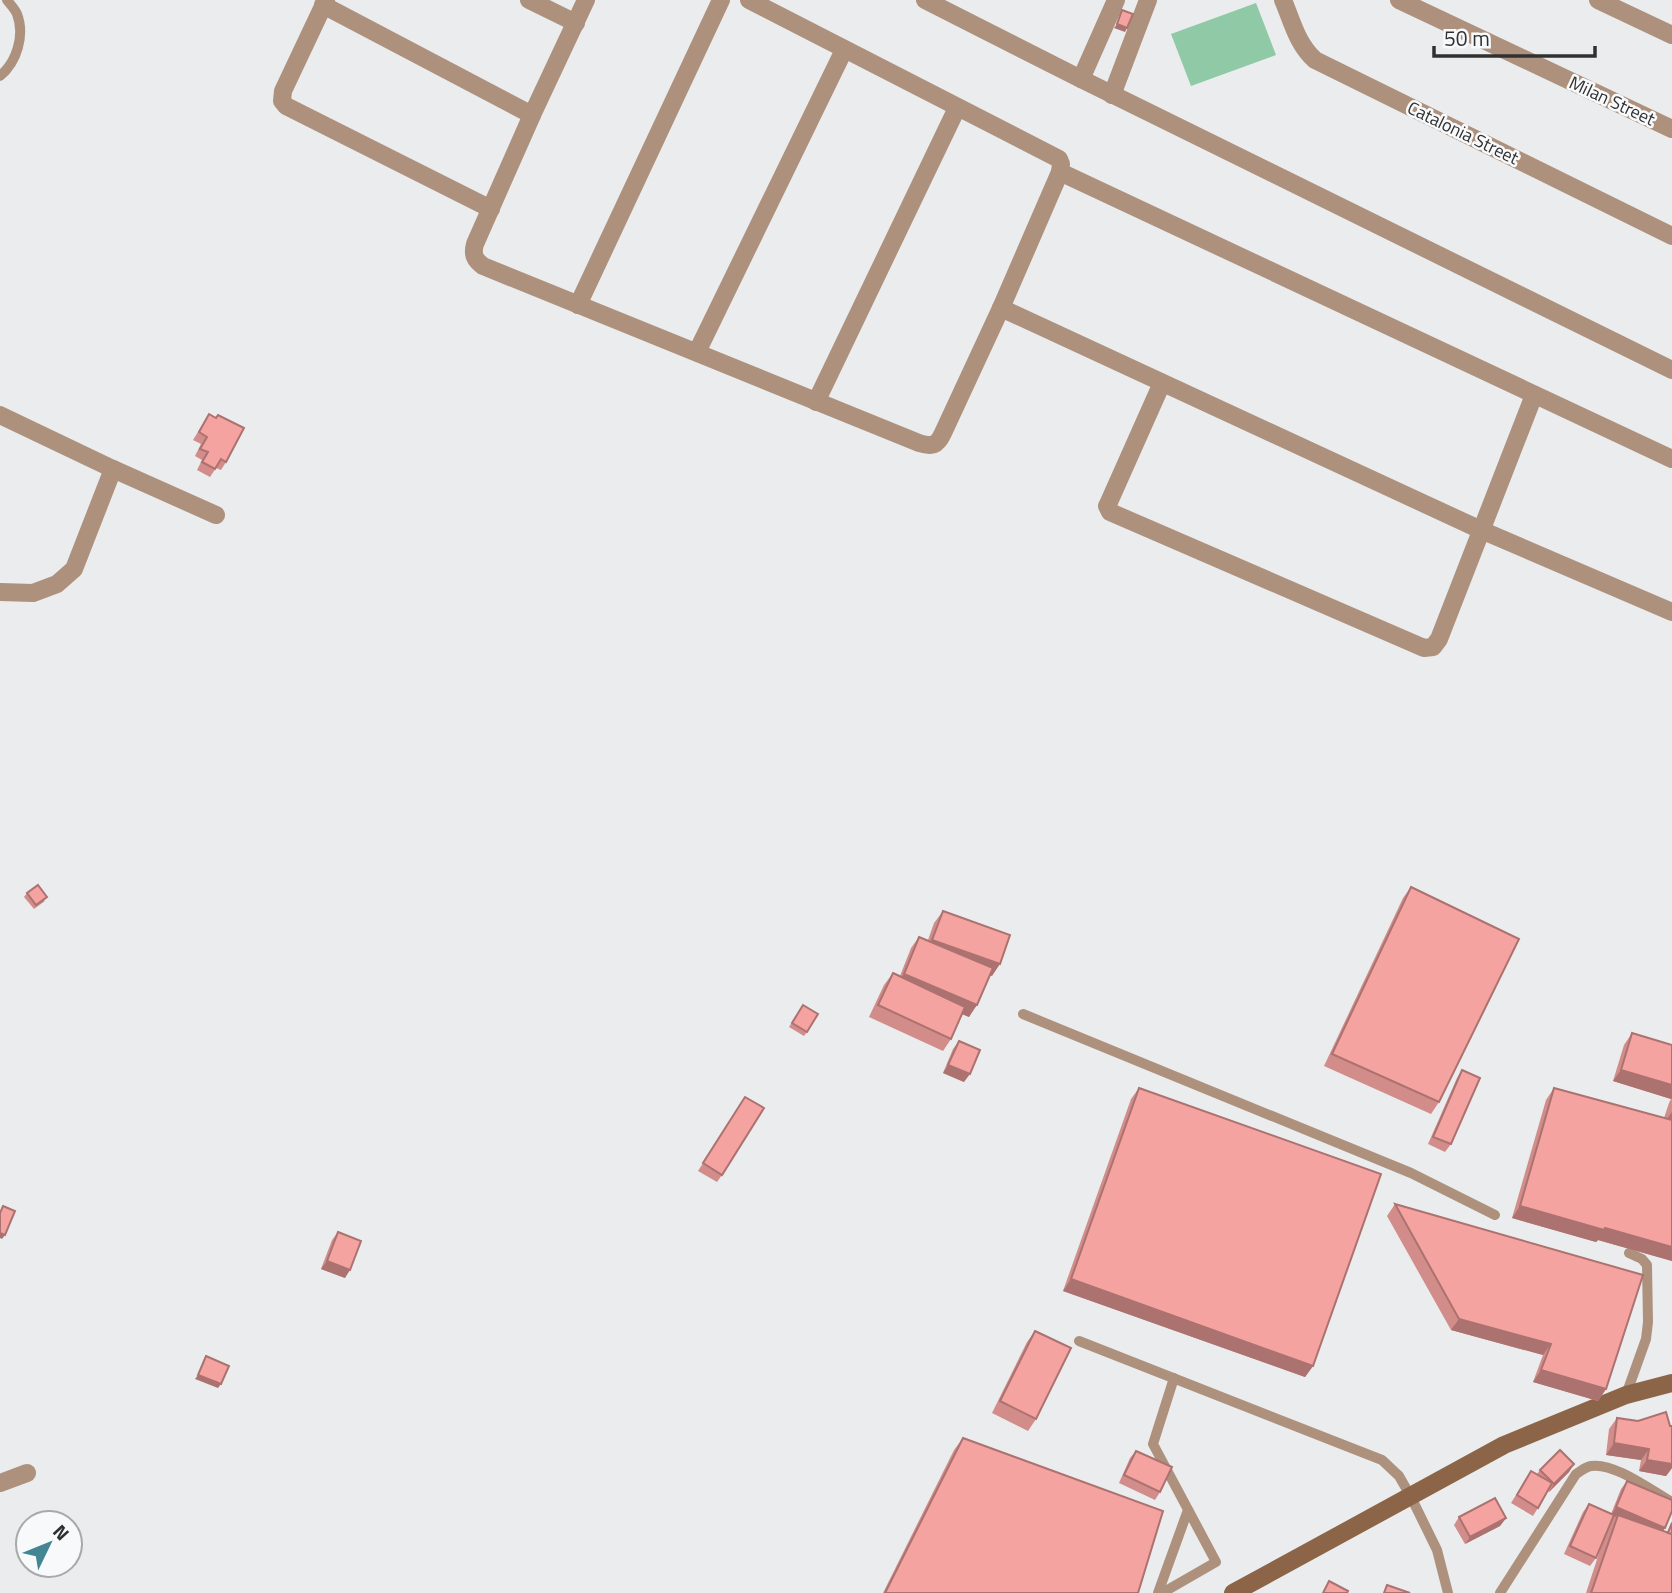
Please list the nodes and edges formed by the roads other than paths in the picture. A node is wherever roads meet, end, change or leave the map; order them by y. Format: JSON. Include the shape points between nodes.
{"nodes":[{"id":1,"x":7,"y":0,"type":"edge"},
{"id":2,"x":529,"y":0,"type":"edge"},
{"id":3,"x":586,"y":0,"type":"edge"},
{"id":4,"x":721,"y":0,"type":"edge"},
{"id":5,"x":749,"y":0,"type":"edge"},
{"id":6,"x":925,"y":0,"type":"edge"},
{"id":7,"x":1116,"y":0,"type":"edge"},
{"id":8,"x":1127,"y":0,"type":"edge"},
{"id":9,"x":1283,"y":0,"type":"edge"},
{"id":10,"x":1399,"y":0,"type":"edge"},
{"id":11,"x":1598,"y":0,"type":"edge"},
{"id":12,"x":325,"y":3,"type":"edge"},
{"id":13,"x":1147,"y":4,"type":"edge"},
{"id":14,"x":576,"y":23,"type":"junction"},
{"id":15,"x":1672,"y":35,"type":"edge"},
{"id":16,"x":1096,"y":43,"type":"junction"},
{"id":17,"x":844,"y":50,"type":"junction"},
{"id":18,"x":1127,"y":56,"type":"junction"},
{"id":19,"x":0,"y":76,"type":"edge"},
{"id":20,"x":1081,"y":79,"type":"junction"},
{"id":21,"x":1112,"y":95,"type":"junction"},
{"id":22,"x":957,"y":108,"type":"junction"},
{"id":23,"x":532,"y":115,"type":"junction"},
{"id":24,"x":1672,"y":129,"type":"edge"},
{"id":25,"x":1060,"y":172,"type":"junction"},
{"id":26,"x":491,"y":209,"type":"junction"},
{"id":27,"x":1672,"y":236,"type":"edge"},
{"id":28,"x":578,"y":305,"type":"junction"},
{"id":29,"x":1001,"y":308,"type":"junction"},
{"id":30,"x":697,"y":352,"type":"junction"},
{"id":31,"x":1672,"y":370,"type":"edge"},
{"id":32,"x":1162,"y":383,"type":"junction"},
{"id":33,"x":1534,"y":395,"type":"junction"},
{"id":34,"x":816,"y":402,"type":"junction"},
{"id":35,"x":0,"y":415,"type":"edge"},
{"id":36,"x":1672,"y":459,"type":"edge"},
{"id":37,"x":113,"y":469,"type":"junction"},
{"id":38,"x":216,"y":515,"type":"dead end"},
{"id":39,"x":1481,"y":530,"type":"junction"},
{"id":40,"x":0,"y":592,"type":"edge"},
{"id":41,"x":1672,"y":612,"type":"edge"},
{"id":42,"x":1023,"y":1014,"type":"dead end"},
{"id":43,"x":1496,"y":1215,"type":"dead end"},
{"id":44,"x":1629,"y":1253,"type":"edge"},
{"id":45,"x":1079,"y":1341,"type":"dead end"},
{"id":46,"x":1174,"y":1378,"type":"junction"},
{"id":47,"x":1672,"y":1383,"type":"edge"},
{"id":48,"x":1626,"y":1395,"type":"junction"},
{"id":49,"x":27,"y":1473,"type":"dead end"},
{"id":50,"x":0,"y":1483,"type":"edge"},
{"id":51,"x":1411,"y":1497,"type":"junction"},
{"id":52,"x":1672,"y":1502,"type":"edge"},
{"id":53,"x":1188,"y":1510,"type":"junction"},
{"id":54,"x":1160,"y":1593,"type":"edge"},
{"id":55,"x":1233,"y":1593,"type":"edge"},
{"id":56,"x":1448,"y":1593,"type":"edge"},
{"id":57,"x":1500,"y":1593,"type":"edge"}],
"edges":[{"from":1,"to":19,"type":"lane","via":[[17,12],[19,43],[14,59]]},
{"from":2,"to":14,"type":"street"},
{"from":3,"to":14,"type":"street"},
{"from":4,"to":28,"type":"street"},
{"from":5,"to":17,"type":"street"},
{"from":6,"to":20,"type":"street"},
{"from":7,"to":16,"type":"street"},
{"from":8,"to":13,"type":"street"},
{"from":9,"to":27,"type":"street","name":"Catalonia Street","via":[[1300,44],[1315,60]]},
{"from":10,"to":24,"type":"street","name":"Milan Street"},
{"from":11,"to":15,"type":"street"},
{"from":12,"to":23,"type":"street"},
{"from":12,"to":26,"type":"street","via":[[283,91],[286,106]]},
{"from":13,"to":18,"type":"street"},
{"from":14,"to":23,"type":"street"},
{"from":16,"to":18,"type":"street"},
{"from":16,"to":20,"type":"street"},
{"from":17,"to":22,"type":"street"},
{"from":17,"to":30,"type":"street"},
{"from":18,"to":21,"type":"street"},
{"from":20,"to":21,"type":"street"},
{"from":21,"to":31,"type":"street"},
{"from":22,"to":25,"type":"street","via":[[1056,156]]},
{"from":22,"to":34,"type":"street"},
{"from":23,"to":26,"type":"street"},
{"from":25,"to":29,"type":"street"},
{"from":25,"to":33,"type":"street"},
{"from":26,"to":28,"type":"street","via":[[473,251],[475,258],[483,266]]},
{"from":28,"to":30,"type":"street"},
{"from":29,"to":32,"type":"street"},
{"from":29,"to":34,"type":"street","via":[[936,444],[919,443]]},
{"from":30,"to":34,"type":"street"},
{"from":32,"to":39,"type":"street"},
{"from":32,"to":39,"type":"street","via":[[1109,502],[1113,514],[1424,648],[1433,647],[1439,639]]},
{"from":33,"to":36,"type":"street"},
{"from":33,"to":39,"type":"street"},
{"from":35,"to":37,"type":"street"},
{"from":37,"to":38,"type":"street"},
{"from":37,"to":40,"type":"street","via":[[74,569],[57,584],[33,593]]},
{"from":39,"to":41,"type":"street"},
{"from":42,"to":43,"type":"lane","via":[[1411,1173]]},
{"from":44,"to":48,"type":"lane","via":[[1647,1265],[1648,1322]]},
{"from":45,"to":46,"type":"lane"},
{"from":46,"to":51,"type":"lane","via":[[1382,1460],[1399,1476]]},
{"from":46,"to":53,"type":"lane","via":[[1153,1444]]},
{"from":47,"to":48,"type":"street"},
{"from":48,"to":51,"type":"street","via":[[1504,1445]]},
{"from":49,"to":50,"type":"street"},
{"from":51,"to":55,"type":"street"},
{"from":51,"to":56,"type":"lane","via":[[1437,1550]]},
{"from":52,"to":57,"type":"lane","via":[[1619,1472],[1588,1466],[1576,1474]]},
{"from":53,"to":54,"type":"lane"},
{"from":53,"to":54,"type":"lane","via":[[1216,1562]]}]}
